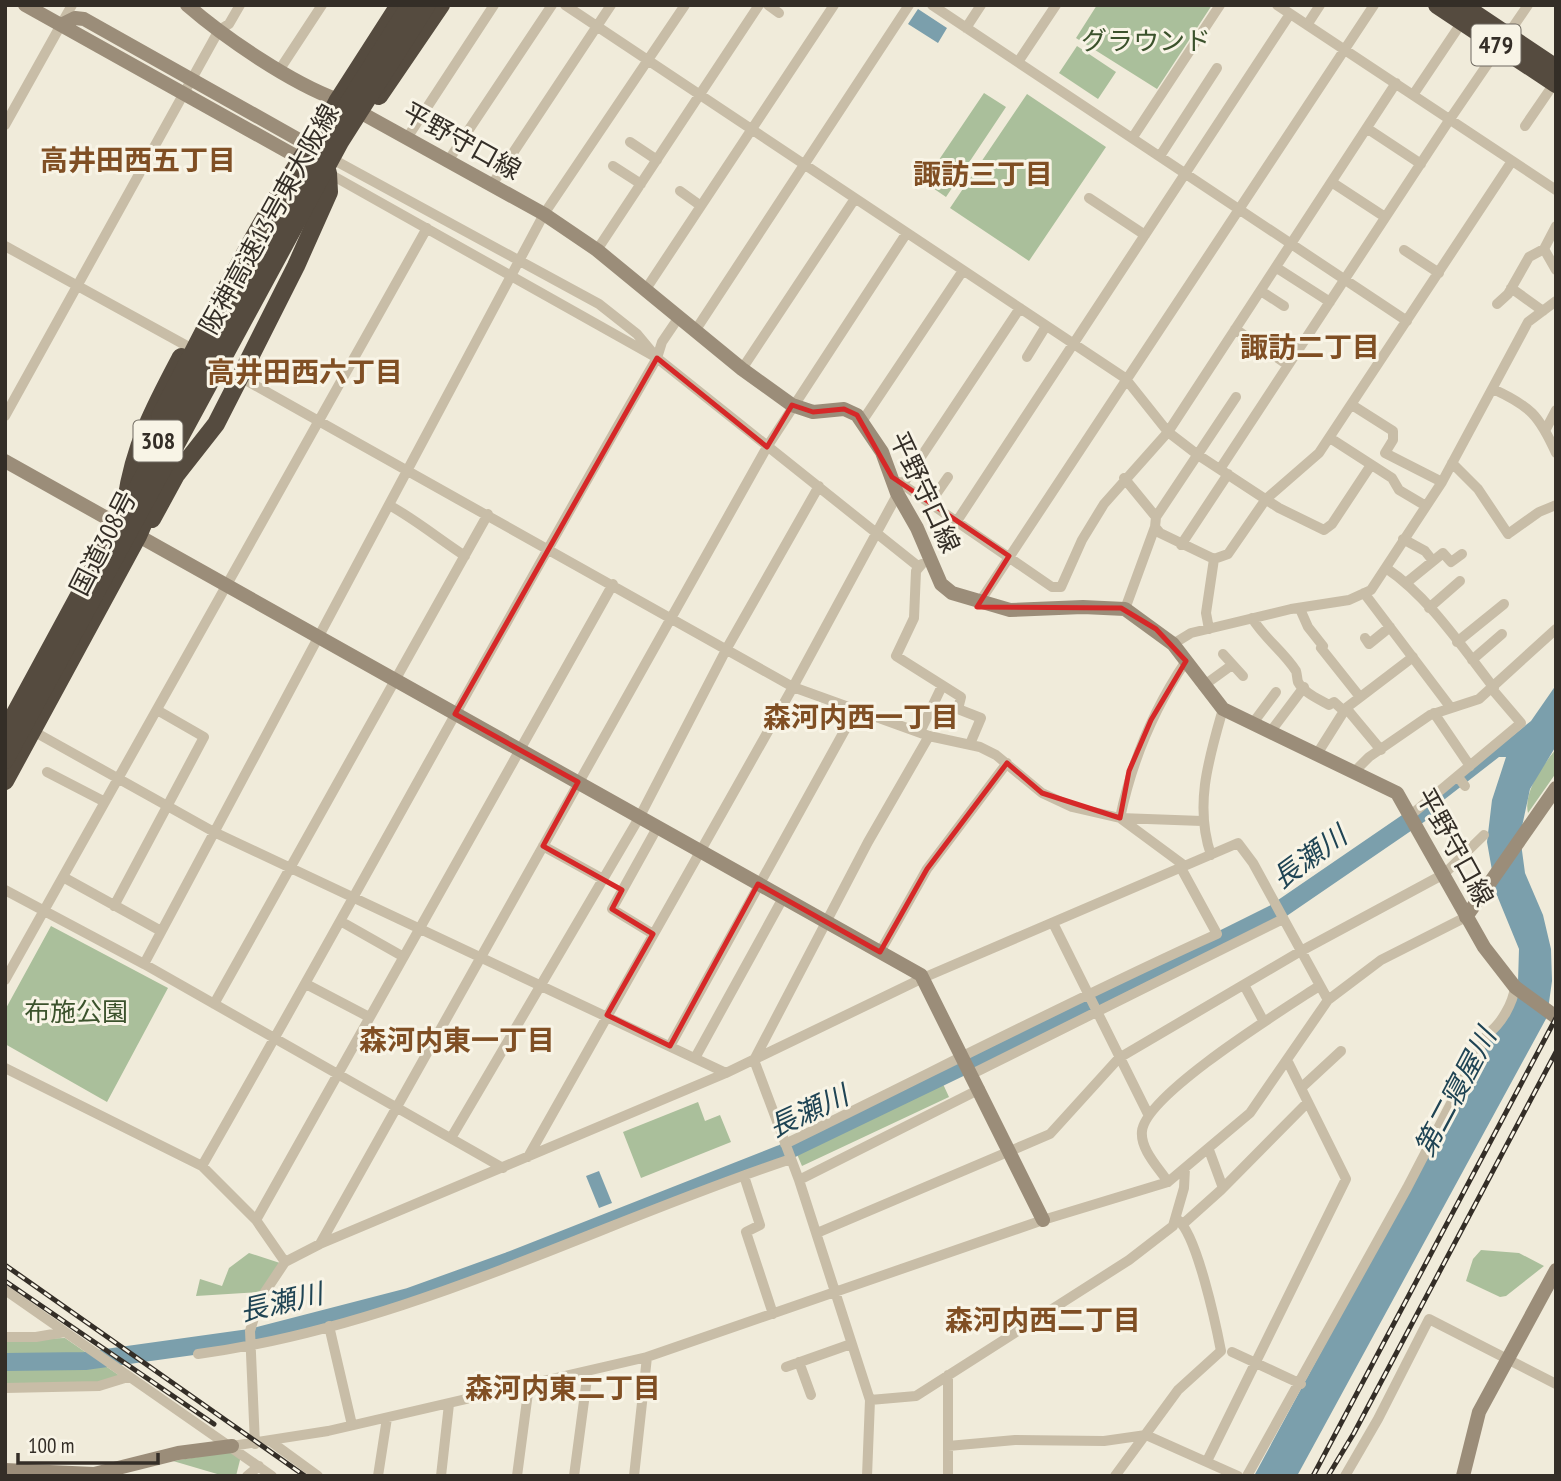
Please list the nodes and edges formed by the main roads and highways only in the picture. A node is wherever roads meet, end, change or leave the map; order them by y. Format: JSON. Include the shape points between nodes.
{"nodes":[{"id":1,"x":399,"y":5,"type":"edge"},
{"id":2,"x":408,"y":5,"type":"edge"},
{"id":3,"x":427,"y":5,"type":"edge"},
{"id":4,"x":441,"y":5,"type":"edge"},
{"id":5,"x":1437,"y":5,"type":"edge"},
{"id":6,"x":1462,"y":14,"type":"edge"},
{"id":7,"x":387,"y":65,"type":"junction"},
{"id":8,"x":1552,"y":76,"type":"edge"},
{"id":9,"x":309,"y":154,"type":"junction"},
{"id":10,"x":332,"y":167,"type":"junction"},
{"id":11,"x":176,"y":475,"type":"junction"},
{"id":12,"x":126,"y":500,"type":"junction"},
{"id":13,"x":138,"y":536,"type":"junction"},
{"id":14,"x":6,"y":720,"type":"edge"},
{"id":15,"x":5,"y":760,"type":"edge"},
{"id":16,"x":5,"y":781,"type":"edge"}],
"edges":[{"from":1,"to":9,"type":"highway","name":"国道308号","number":"308"},
{"from":2,"to":12,"type":"highway","bridge":true,"via":[[286,181],[160,416]]},
{"from":2,"to":14,"type":"highway","name":"阪神高速13号東大阪線","bridge":true,"via":[[330,132]]},
{"from":3,"to":7,"type":"highway","name":"阪神高速13号東大阪線","bridge":true},
{"from":4,"to":10,"type":"highway","name":"国道308号","number":"308"},
{"from":5,"to":6,"type":"highway","number":"479"},
{"from":6,"to":8,"type":"highway","number":"479"},
{"from":7,"to":11,"type":"highway","bridge":true,"via":[[281,283]]},
{"from":7,"to":15,"type":"highway","name":"阪神高速13号東大阪線","bridge":true,"via":[[300,213]]},
{"from":9,"to":12,"type":"highway","name":"国道308号","number":"308"},
{"from":9,"to":12,"type":"highway","via":[[285,166],[145,425]]},
{"from":10,"to":11,"type":"highway","via":[[329,192],[240,377],[216,424]]},
{"from":10,"to":13,"type":"highway","name":"国道308号","number":"308"},
{"from":11,"to":13,"type":"highway"},
{"from":12,"to":14,"type":"highway","name":"国道308号","number":"308"},
{"from":13,"to":16,"type":"highway","name":"国道308号","number":"308"}]}
